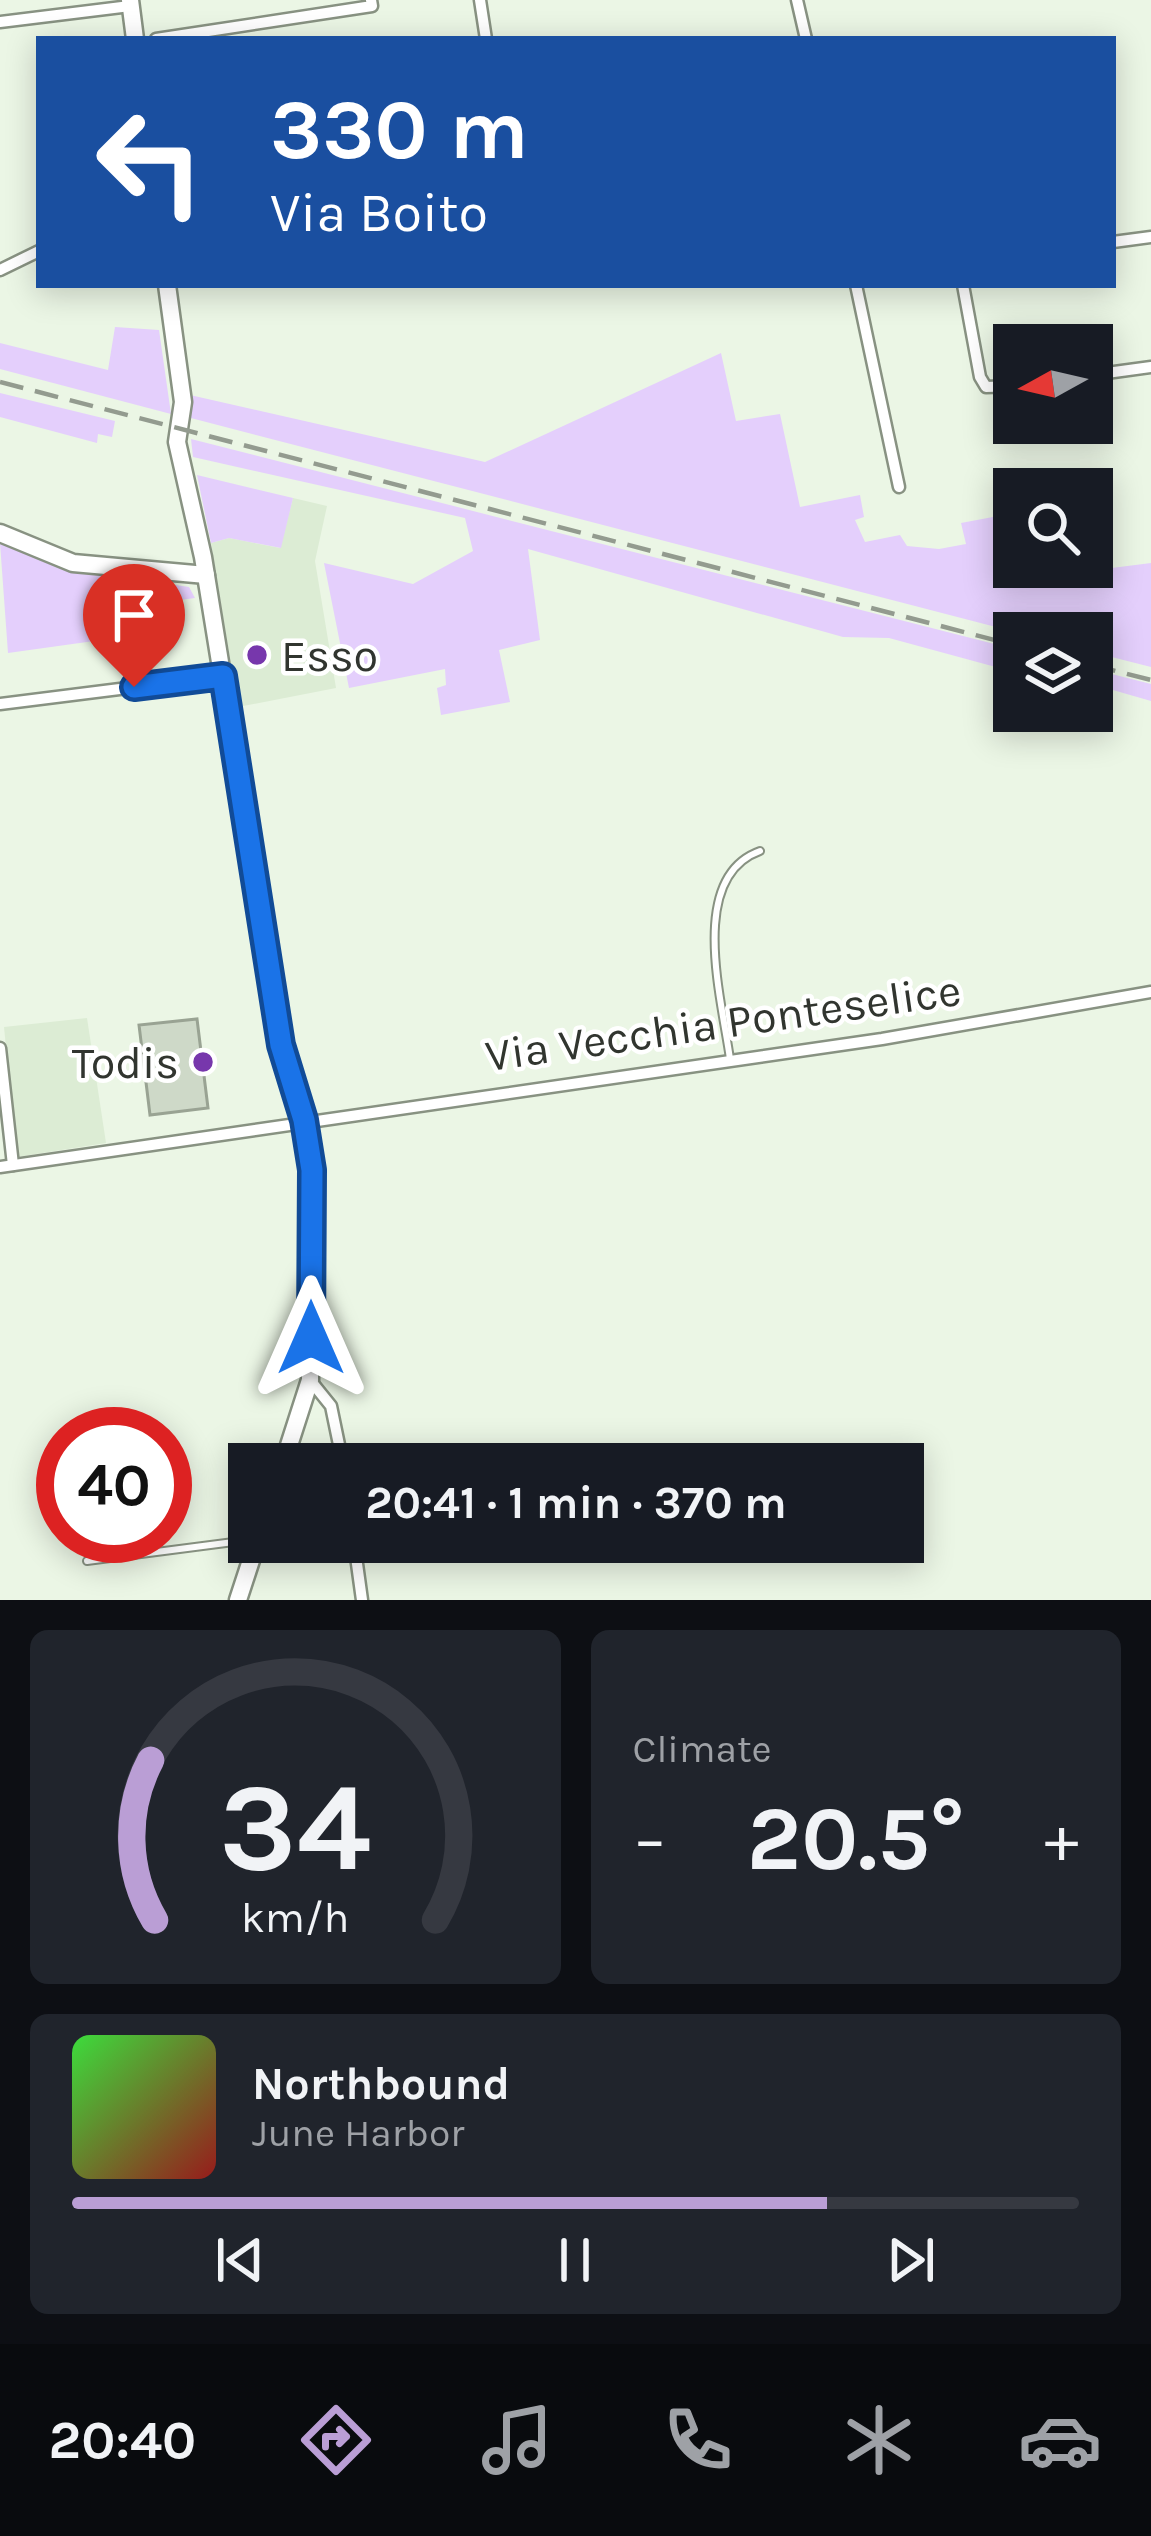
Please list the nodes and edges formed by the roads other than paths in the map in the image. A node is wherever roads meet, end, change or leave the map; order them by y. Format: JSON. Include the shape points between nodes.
{"nodes":[{"id":1,"x":371,"y":0,"type":"edge"},
{"id":2,"x":480,"y":0,"type":"edge"},
{"id":3,"x":797,"y":0,"type":"edge"},
{"id":4,"x":130,"y":3,"type":"edge"},
{"id":5,"x":0,"y":22,"type":"edge"},
{"id":6,"x":135,"y":36,"type":"edge"},
{"id":7,"x":175,"y":36,"type":"edge"},
{"id":8,"x":486,"y":36,"type":"edge"},
{"id":9,"x":805,"y":36,"type":"edge"},
{"id":10,"x":1151,"y":237,"type":"edge"},
{"id":11,"x":1116,"y":242,"type":"edge"},
{"id":12,"x":36,"y":252,"type":"edge"},
{"id":13,"x":0,"y":270,"type":"edge"},
{"id":14,"x":167,"y":288,"type":"edge"},
{"id":15,"x":857,"y":288,"type":"edge"},
{"id":16,"x":964,"y":288,"type":"edge"},
{"id":17,"x":1151,"y":367,"type":"edge"},
{"id":18,"x":1113,"y":372,"type":"edge"},
{"id":19,"x":993,"y":386,"type":"edge"},
{"id":20,"x":899,"y":487,"type":"dead end"},
{"id":21,"x":0,"y":533,"type":"edge"},
{"id":22,"x":206,"y":575,"type":"junction"},
{"id":23,"x":223,"y":676,"type":"junction"},
{"id":24,"x":0,"y":704,"type":"edge"},
{"id":25,"x":760,"y":851,"type":"dead end"},
{"id":26,"x":1151,"y":992,"type":"edge"},
{"id":27,"x":0,"y":1048,"type":"edge"},
{"id":28,"x":730,"y":1059,"type":"junction"},
{"id":29,"x":304,"y":1120,"type":"junction"},
{"id":30,"x":7,"y":1166,"type":"edge"},
{"id":31,"x":310,"y":1380,"type":"junction"},
{"id":32,"x":290,"y":1443,"type":"edge"},
{"id":33,"x":339,"y":1443,"type":"edge"},
{"id":34,"x":228,"y":1544,"type":"edge"},
{"id":35,"x":192,"y":1548,"type":"edge"},
{"id":36,"x":247,"y":1563,"type":"edge"},
{"id":37,"x":357,"y":1563,"type":"edge"},
{"id":38,"x":238,"y":1600,"type":"edge"},
{"id":39,"x":362,"y":1600,"type":"edge"}],
"edges":[{"from":1,"to":7,"type":"street"},
{"from":2,"to":8,"type":"street"},
{"from":3,"to":9,"type":"street"},
{"from":4,"to":5,"type":"street"},
{"from":4,"to":6,"type":"street"},
{"from":10,"to":11,"type":"street"},
{"from":12,"to":13,"type":"street"},
{"from":14,"to":22,"type":"street","via":[[183,402],[177,442]]},
{"from":15,"to":20,"type":"street"},
{"from":16,"to":19,"type":"street","via":[[980,376]]},
{"from":17,"to":18,"type":"street"},
{"from":21,"to":22,"type":"street","via":[[73,563]]},
{"from":22,"to":23,"type":"street"},
{"from":23,"to":24,"type":"street"},
{"from":23,"to":29,"type":"street","via":[[281,1045]]},
{"from":25,"to":28,"type":"lane","via":[[729,869],[716,903]]},
{"from":26,"to":28,"type":"street","name":"Via Vecchia Ponteselice"},
{"from":27,"to":30,"type":"street"},
{"from":28,"to":29,"type":"street","name":"Via Vecchia Ponteselice"},
{"from":29,"to":30,"type":"street","name":"Via Vecchia Ponteselice"},
{"from":29,"to":31,"type":"street","via":[[312,1170]]},
{"from":31,"to":32,"type":"street"},
{"from":31,"to":33,"type":"street","via":[[331,1406]]},
{"from":34,"to":35,"type":"lane"},
{"from":36,"to":38,"type":"street"},
{"from":37,"to":39,"type":"street"}]}
